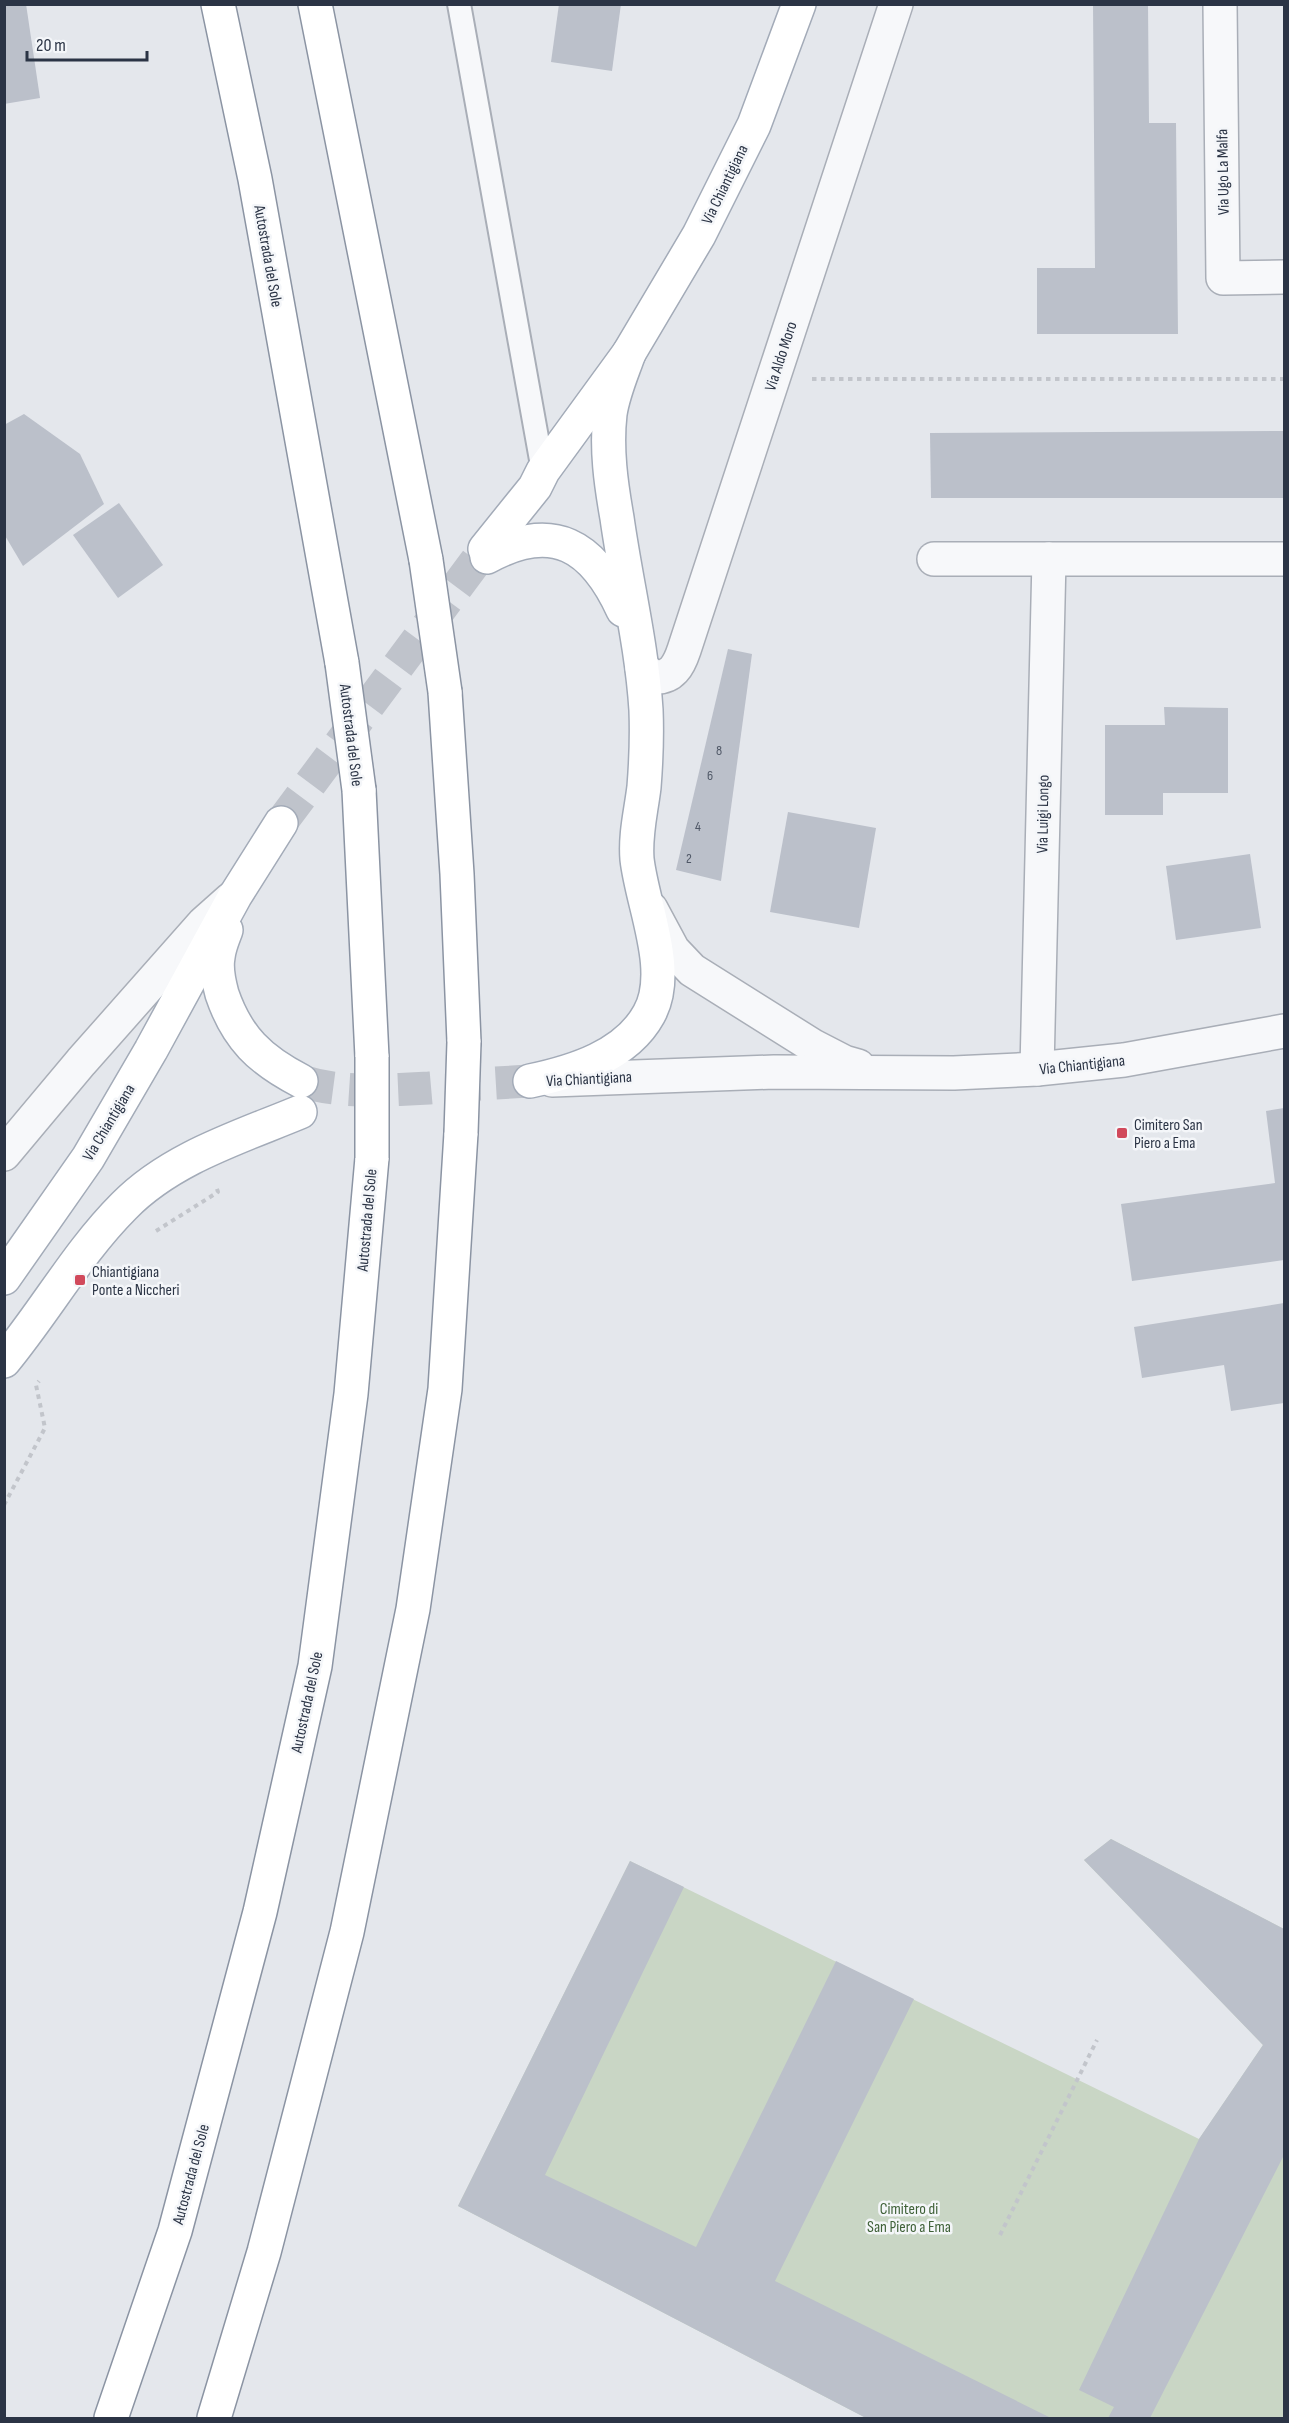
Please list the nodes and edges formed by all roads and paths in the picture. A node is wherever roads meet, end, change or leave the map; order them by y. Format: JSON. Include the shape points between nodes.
{"nodes":[{"id":1,"x":218,"y":4,"type":"edge"},
{"id":2,"x":315,"y":4,"type":"edge"},
{"id":3,"x":459,"y":4,"type":"edge"},
{"id":4,"x":799,"y":4,"type":"edge"},
{"id":5,"x":896,"y":4,"type":"edge"},
{"id":6,"x":1220,"y":4,"type":"edge"},
{"id":7,"x":1284,"y":277,"type":"edge"},
{"id":8,"x":629,"y":353,"type":"junction"},
{"id":9,"x":773,"y":379,"type":"junction"},
{"id":10,"x":1284,"y":379,"type":"edge"},
{"id":11,"x":543,"y":471,"type":"junction"},
{"id":12,"x":934,"y":559,"type":"dead end"},
{"id":13,"x":1049,"y":559,"type":"junction"},
{"id":14,"x":1284,"y":559,"type":"edge"},
{"id":15,"x":640,"y":656,"type":"junction"},
{"id":16,"x":281,"y":823,"type":"tunnel mouth"},
{"id":17,"x":644,"y":893,"type":"junction"},
{"id":18,"x":235,"y":896,"type":"junction"},
{"id":19,"x":1284,"y":1031,"type":"edge"},
{"id":20,"x":1037,"y":1069,"type":"junction"},
{"id":21,"x":877,"y":1072,"type":"junction"},
{"id":22,"x":530,"y":1081,"type":"joint"},
{"id":23,"x":203,"y":1151,"type":"junction"},
{"id":24,"x":4,"y":1154,"type":"edge"},
{"id":25,"x":147,"y":1237,"type":"dead end"},
{"id":26,"x":4,"y":1278,"type":"edge"},
{"id":27,"x":4,"y":1361,"type":"edge"},
{"id":28,"x":42,"y":1376,"type":"dead end"},
{"id":29,"x":4,"y":1505,"type":"edge"},
{"id":30,"x":1096,"y":2040,"type":"dead end"},
{"id":31,"x":1000,"y":2235,"type":"dead end"},
{"id":32,"x":111,"y":2418,"type":"edge"},
{"id":33,"x":214,"y":2418,"type":"edge"}],
"edges":[{"from":1,"to":32,"type":"main road","name":"Autostrada del Sole","bridge":true,"via":[[255,179],[342,663],[359,790],[372,1057],[372,1158],[351,1394],[315,1666],[260,1912],[178,2220]]},
{"from":2,"to":33,"type":"main road","bridge":true,"via":[[426,561],[445,692],[464,1042],[461,1133],[445,1389],[413,1609],[347,1932],[264,2252]]},
{"from":3,"to":11,"type":"lane"},
{"from":4,"to":8,"type":"main road","name":"Via Chiantigiana","via":[[754,125],[699,235]]},
{"from":5,"to":9,"type":"street","name":"Via Aldo Moro"},
{"from":6,"to":7,"type":"street","name":"Via Ugo La Malfa","via":[[1223,278]]},
{"from":8,"to":11,"type":"main road","name":"Via Chiantigiana"},
{"from":8,"to":15,"type":"main road","name":"Via Chiantigiana","via":[[611,412],[608,444]]},
{"from":9,"to":10,"type":"path"},
{"from":9,"to":15,"type":"street","name":"Via Aldo Moro","via":[[679,664],[671,672],[653,677]]},
{"from":11,"to":15,"type":"main road","name":"Via Chiantigiana","via":[[535,488],[486,553],[543,540],[568,544],[588,556],[615,592]]},
{"from":12,"to":13,"type":"street"},
{"from":13,"to":14,"type":"street"},
{"from":13,"to":20,"type":"street","name":"Via Luigi Longo"},
{"from":15,"to":17,"type":"main road","name":"Via Chiantigiana","via":[[646,751],[636,841]]},
{"from":16,"to":18,"type":"main road","name":"Via Chiantigiana"},
{"from":17,"to":21,"type":"street","name":"Via Chiantigiana","via":[[673,950],[692,970],[813,1046],[844,1062]]},
{"from":17,"to":22,"type":"main road","name":"Via Chiantigiana","via":[[658,973],[657,993],[649,1014],[635,1033],[601,1057],[555,1076]]},
{"from":18,"to":23,"type":"main road","name":"Via Chiantigiana","via":[[217,959],[219,984],[239,1033],[281,1070],[301,1096]]},
{"from":18,"to":24,"type":"street","via":[[204,923]]},
{"from":18,"to":26,"type":"main road","name":"Via Chiantigiana","via":[[88,1158]]},
{"from":19,"to":20,"type":"street","name":"Via Chiantigiana","via":[[1124,1060]]},
{"from":20,"to":21,"type":"street","name":"Via Chiantigiana"},
{"from":21,"to":22,"type":"street","name":"Via Chiantigiana","via":[[670,1074]]},
{"from":23,"to":25,"type":"path","via":[[218,1192]]},
{"from":23,"to":27,"type":"main road","name":"Via Chiantigiana","via":[[125,1205],[76,1261]]},
{"from":28,"to":29,"type":"path","via":[[36,1385],[45,1428]]},
{"from":30,"to":31,"type":"path"}]}
